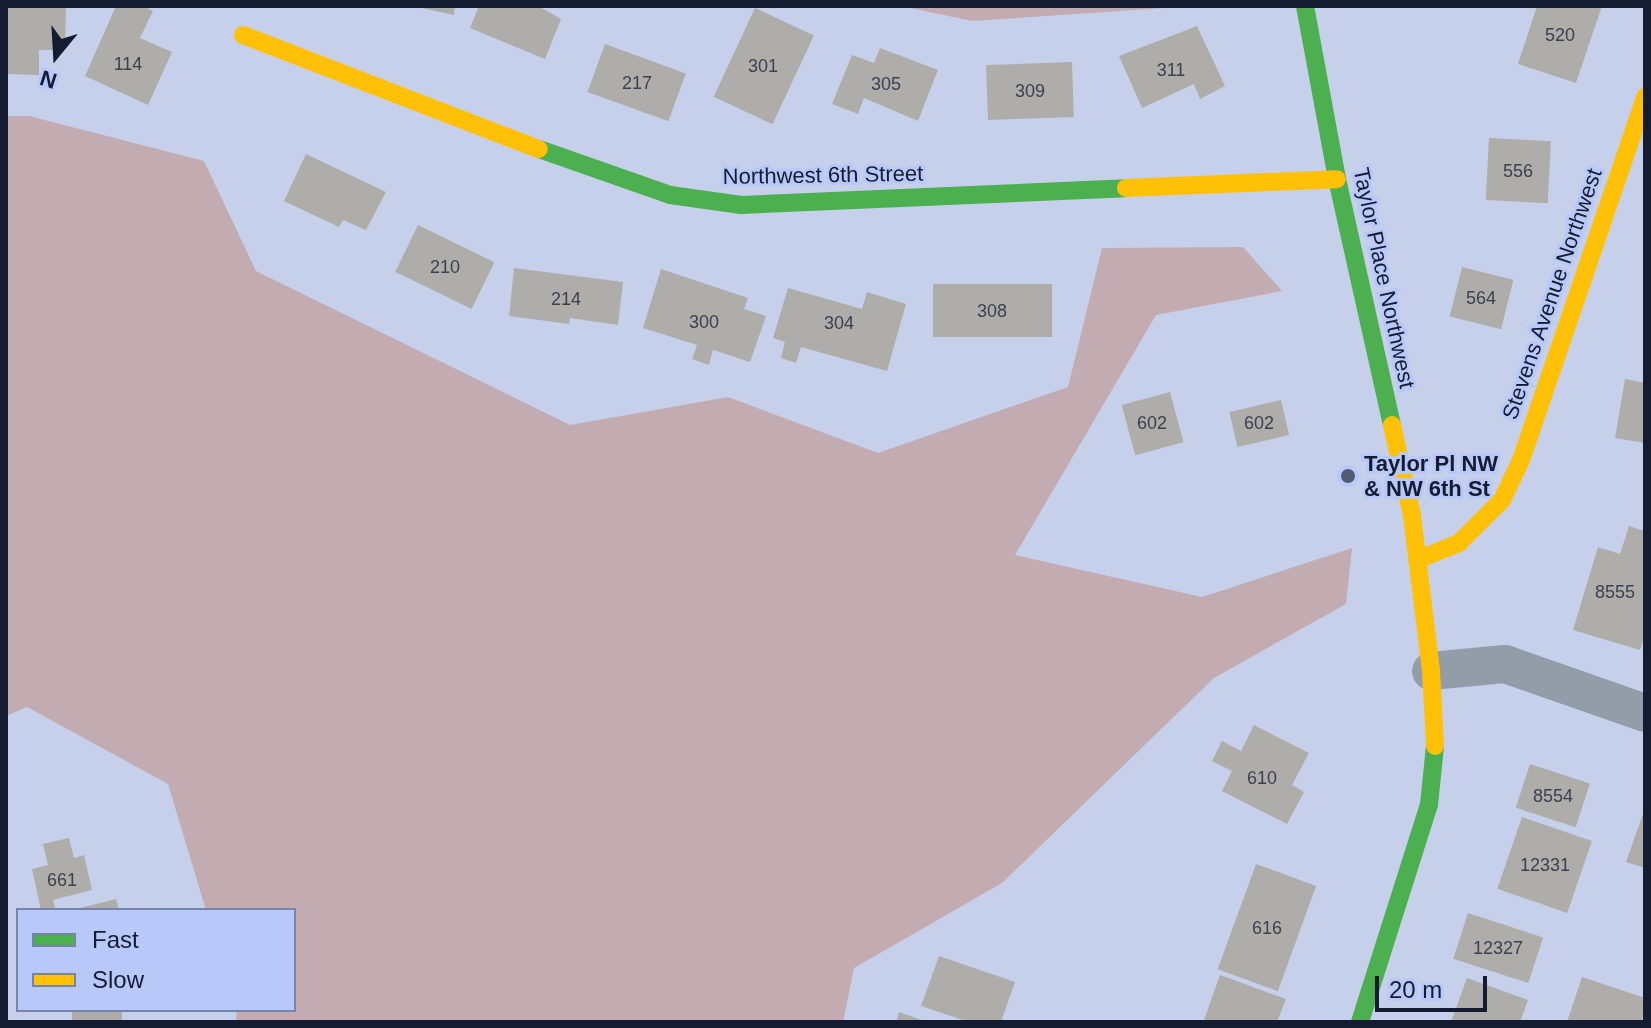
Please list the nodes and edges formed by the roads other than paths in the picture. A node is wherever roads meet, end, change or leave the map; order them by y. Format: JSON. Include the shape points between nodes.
{"nodes":[{"id":1,"x":1305,"y":6,"type":"edge"},
{"id":2,"x":243,"y":35,"type":"dead end"},
{"id":3,"x":1642,"y":115,"type":"edge"},
{"id":4,"x":1337,"y":179,"type":"junction"},
{"id":5,"x":1417,"y":560,"type":"junction"},
{"id":6,"x":1431,"y":671,"type":"junction"},
{"id":7,"x":1645,"y":713,"type":"edge"},
{"id":8,"x":1360,"y":1022,"type":"edge"}],
"edges":[{"from":1,"to":4,"type":"street","name":"Taylor Place Northwest"},
{"from":2,"to":4,"type":"street","name":"Northwest 6th Street","via":[[606,175],[670,195],[741,205]]},
{"from":3,"to":5,"type":"street","name":"Stevens Avenue Northwest","via":[[1521,460],[1502,500],[1459,543]]},
{"from":4,"to":5,"type":"street","name":"Taylor Place Northwest","via":[[1412,516]]},
{"from":5,"to":6,"type":"street"},
{"from":6,"to":7,"type":"street","via":[[1505,664]]},
{"from":6,"to":8,"type":"street","via":[[1435,749],[1429,805]]}]}
